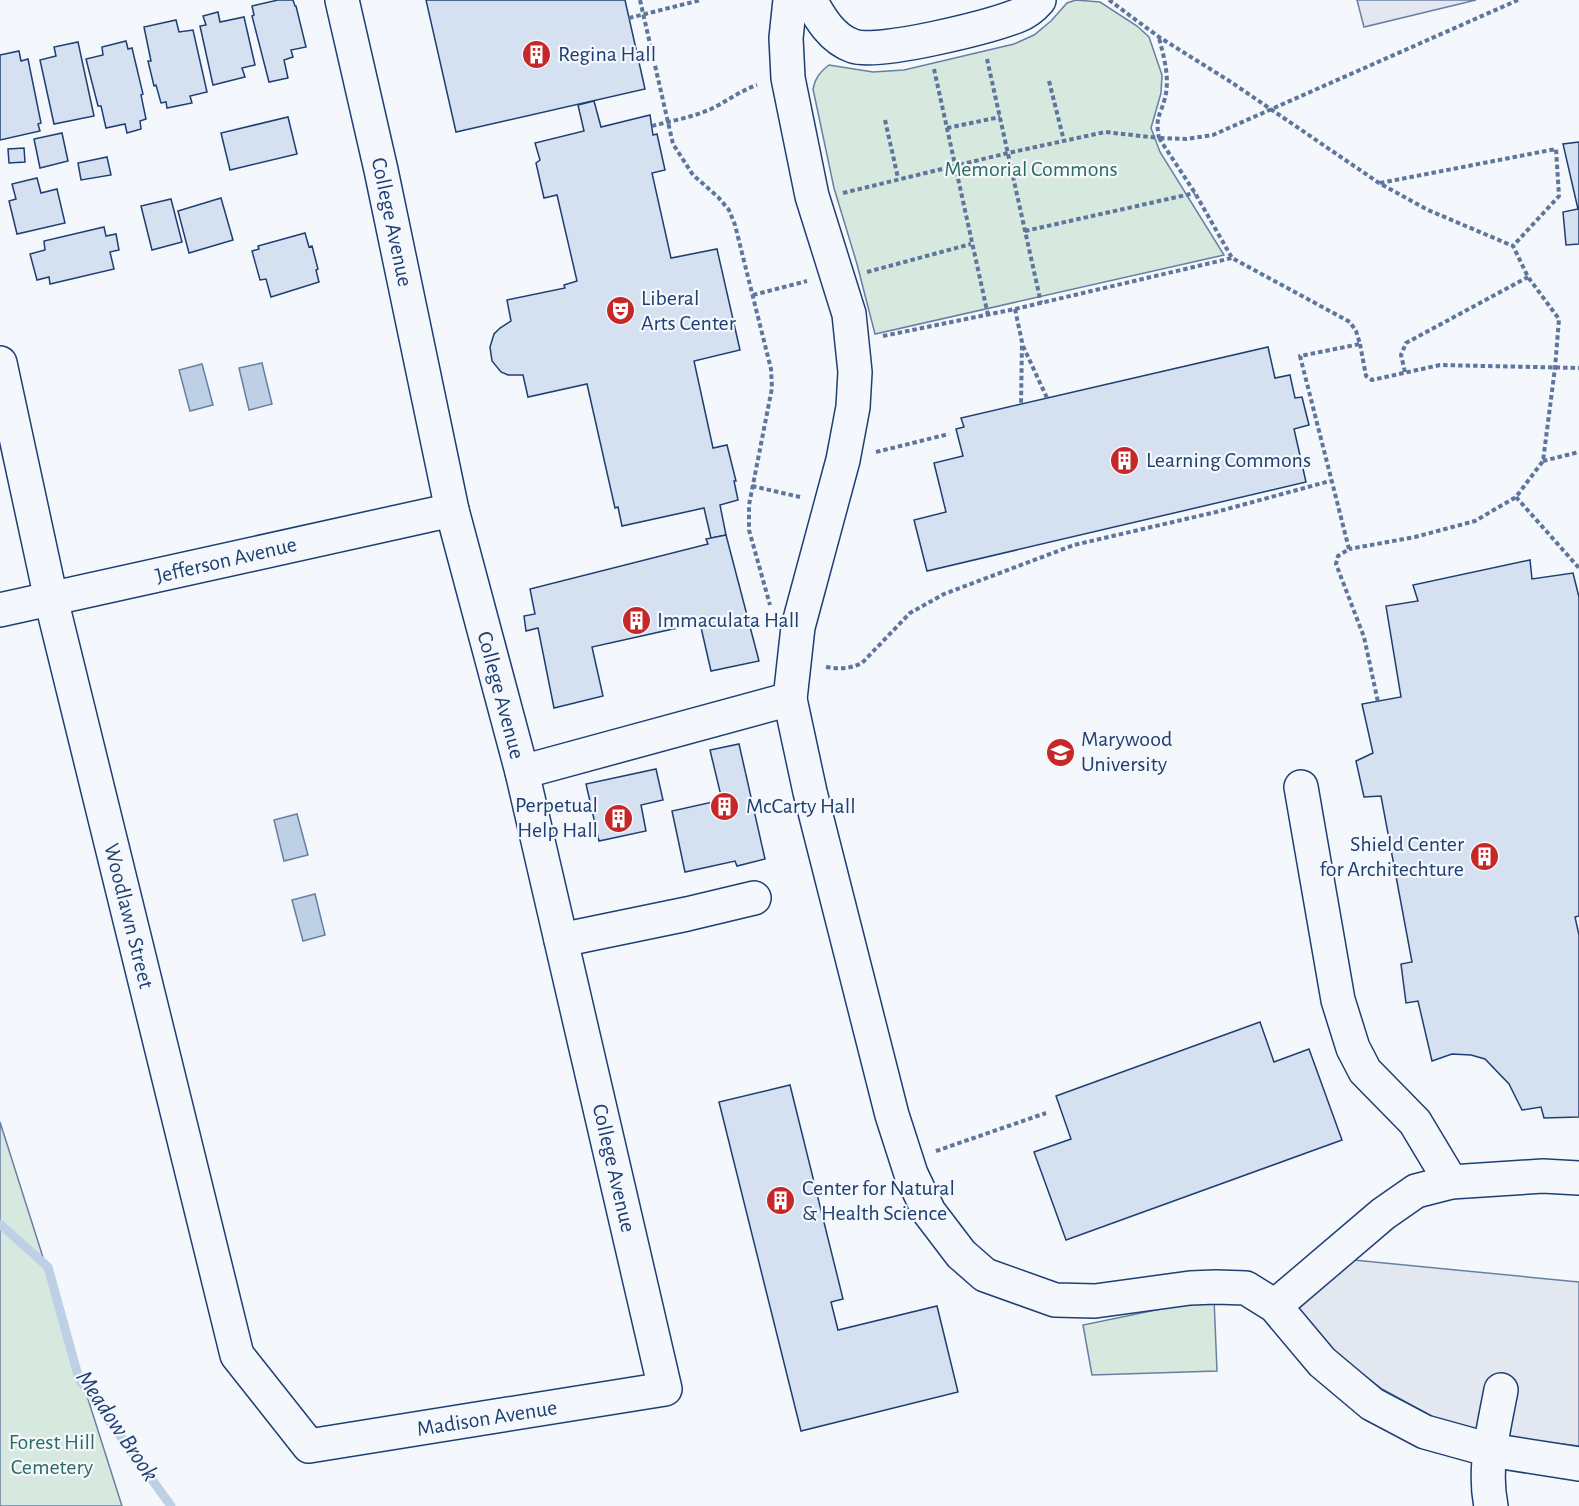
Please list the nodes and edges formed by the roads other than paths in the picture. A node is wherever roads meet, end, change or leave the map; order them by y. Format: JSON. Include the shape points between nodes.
{"nodes":[{"id":1,"x":342,"y":0,"type":"edge"},
{"id":2,"x":790,"y":0,"type":"edge"},
{"id":3,"x":810,"y":0,"type":"edge"},
{"id":4,"x":1039,"y":0,"type":"edge"},
{"id":5,"x":0,"y":363,"type":"edge"},
{"id":6,"x":452,"y":510,"type":"junction"},
{"id":7,"x":51,"y":599,"type":"junction"},
{"id":8,"x":0,"y":610,"type":"edge"},
{"id":9,"x":790,"y":699,"type":"junction"},
{"id":10,"x":522,"y":772,"type":"junction"},
{"id":11,"x":1301,"y":787,"type":"dead end"},
{"id":12,"x":754,"y":898,"type":"dead end"},
{"id":13,"x":561,"y":940,"type":"junction"},
{"id":14,"x":1579,"y":1178,"type":"edge"},
{"id":15,"x":1450,"y":1182,"type":"junction"},
{"id":16,"x":1275,"y":1306,"type":"junction"},
{"id":17,"x":665,"y":1389,"type":"joint"},
{"id":18,"x":1501,"y":1390,"type":"dead end"},
{"id":19,"x":309,"y":1446,"type":"joint"},
{"id":20,"x":1490,"y":1450,"type":"junction"},
{"id":21,"x":1579,"y":1464,"type":"edge"},
{"id":22,"x":1491,"y":1506,"type":"edge"}],
"edges":[{"from":1,"to":6,"type":"street","name":"College Avenue"},
{"from":2,"to":9,"type":"street","via":[[786,38],[788,78],[812,196],[849,314],[855,372],[843,460],[798,627]]},
{"from":3,"to":4,"type":"street","via":[[822,21],[838,37],[866,49],[886,48],[1018,16]]},
{"from":5,"to":7,"type":"street","name":"Woodlawn Street"},
{"from":6,"to":7,"type":"street","name":"Jefferson Avenue"},
{"from":6,"to":10,"type":"street","name":"College Avenue"},
{"from":7,"to":8,"type":"street","name":"Jefferson Avenue"},
{"from":7,"to":19,"type":"street","name":"Woodlawn Street","via":[[237,1355]]},
{"from":9,"to":10,"type":"street"},
{"from":9,"to":16,"type":"street","via":[[810,792],[906,1161],[929,1212],[961,1254],[985,1275],[1055,1300],[1095,1301],[1216,1287],[1246,1288]]},
{"from":10,"to":13,"type":"street","name":"College Avenue"},
{"from":11,"to":15,"type":"street","via":[[1338,1000],[1353,1048],[1365,1071],[1415,1122]]},
{"from":12,"to":13,"type":"street"},
{"from":13,"to":17,"type":"street","name":"College Avenue"},
{"from":14,"to":15,"type":"street","via":[[1543,1176]]},
{"from":15,"to":16,"type":"street","via":[[1416,1191],[1383,1214]]},
{"from":16,"to":20,"type":"street","via":[[1322,1362],[1372,1404],[1425,1432]]},
{"from":17,"to":19,"type":"street","name":"Madison Avenue"},
{"from":18,"to":20,"type":"street"},
{"from":20,"to":21,"type":"street"},
{"from":20,"to":22,"type":"street"}]}
